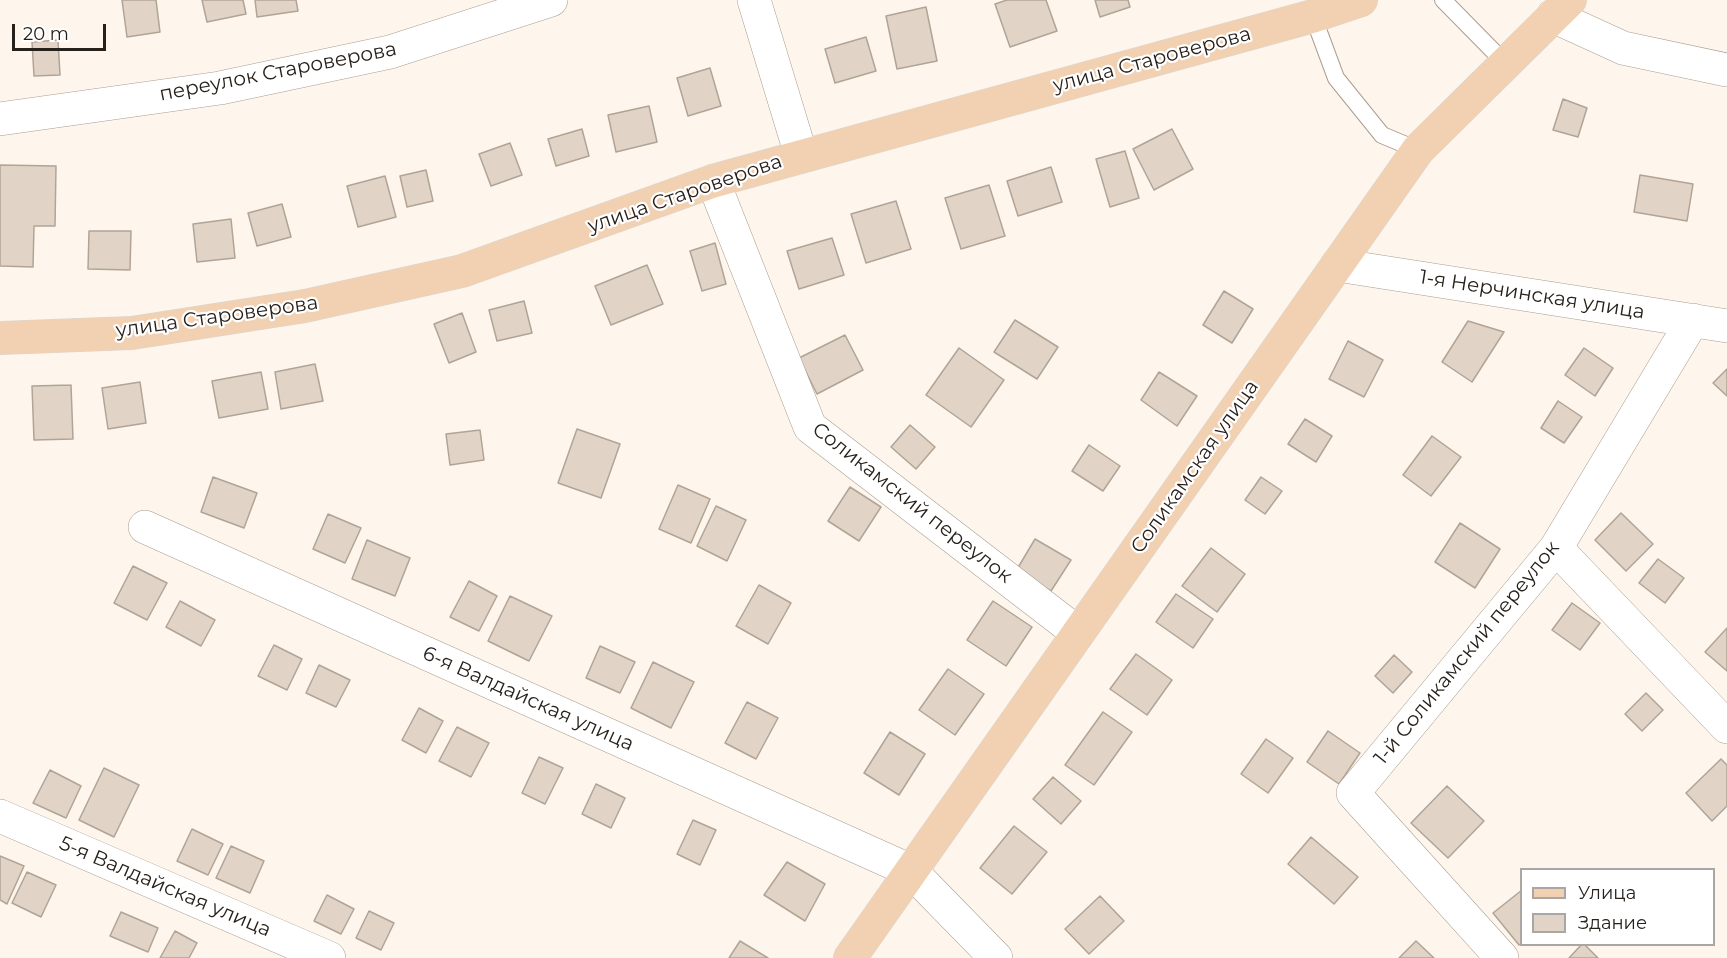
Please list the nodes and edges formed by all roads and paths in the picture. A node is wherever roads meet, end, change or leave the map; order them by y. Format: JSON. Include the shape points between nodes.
{"nodes":[{"id":1,"x":551,"y":0,"type":"edge"},
{"id":2,"x":754,"y":0,"type":"edge"},
{"id":3,"x":1361,"y":0,"type":"edge"},
{"id":4,"x":1443,"y":0,"type":"edge"},
{"id":5,"x":1561,"y":8,"type":"edge"},
{"id":6,"x":1313,"y":16,"type":"junction"},
{"id":7,"x":1505,"y":63,"type":"junction"},
{"id":8,"x":1727,"y":70,"type":"edge"},
{"id":9,"x":0,"y":119,"type":"edge"},
{"id":10,"x":1418,"y":150,"type":"junction"},
{"id":11,"x":801,"y":155,"type":"junction"},
{"id":12,"x":713,"y":181,"type":"junction"},
{"id":13,"x":1337,"y":265,"type":"junction"},
{"id":14,"x":1693,"y":320,"type":"junction"},
{"id":15,"x":1727,"y":326,"type":"edge"},
{"id":16,"x":0,"y":338,"type":"edge"},
{"id":17,"x":145,"y":527,"type":"dead end"},
{"id":18,"x":1556,"y":548,"type":"junction"},
{"id":19,"x":1078,"y":633,"type":"junction"},
{"id":20,"x":1727,"y":727,"type":"edge"},
{"id":21,"x":0,"y":816,"type":"edge"},
{"id":22,"x":911,"y":871,"type":"junction"},
{"id":23,"x":329,"y":958,"type":"edge"},
{"id":24,"x":850,"y":958,"type":"edge"},
{"id":25,"x":996,"y":958,"type":"edge"},
{"id":26,"x":1502,"y":958,"type":"edge"}],
"edges":[{"from":1,"to":9,"type":"street","name":"переулок Староверова","via":[[390,52],[220,88]]},
{"from":2,"to":11,"type":"street"},
{"from":3,"to":6,"type":"main road","name":"улица Староверова"},
{"from":4,"to":7,"type":"lane"},
{"from":5,"to":7,"type":"main road","name":"Соликамская улица"},
{"from":5,"to":8,"type":"street","via":[[1623,48]]},
{"from":6,"to":10,"type":"lane","via":[[1336,78],[1382,135]]},
{"from":6,"to":11,"type":"main road","name":"улица Староверова"},
{"from":7,"to":10,"type":"main road","name":"Соликамская улица"},
{"from":10,"to":13,"type":"main road","name":"Соликамская улица"},
{"from":11,"to":12,"type":"main road","name":"улица Староверова"},
{"from":12,"to":16,"type":"main road","name":"улица Староверова","via":[[462,271],[327,301],[132,333]]},
{"from":12,"to":19,"type":"street","name":"Соликамский переулок","via":[[810,427]]},
{"from":13,"to":14,"type":"street","name":"1-я Нерчинская улица"},
{"from":13,"to":19,"type":"main road","name":"Соликамская улица"},
{"from":14,"to":15,"type":"street","name":"1-я Нерчинская улица"},
{"from":14,"to":18,"type":"street","name":"1-й Соликамский переулок"},
{"from":17,"to":22,"type":"street","name":"6-я Валдайская улица"},
{"from":18,"to":20,"type":"street"},
{"from":18,"to":26,"type":"street","name":"1-й Соликамский переулок","via":[[1353,793]]},
{"from":19,"to":22,"type":"main road","name":"Соликамская улица"},
{"from":21,"to":23,"type":"street","name":"5-я Валдайская улица"},
{"from":22,"to":24,"type":"main road","name":"Соликамская улица"},
{"from":22,"to":25,"type":"street"}]}
